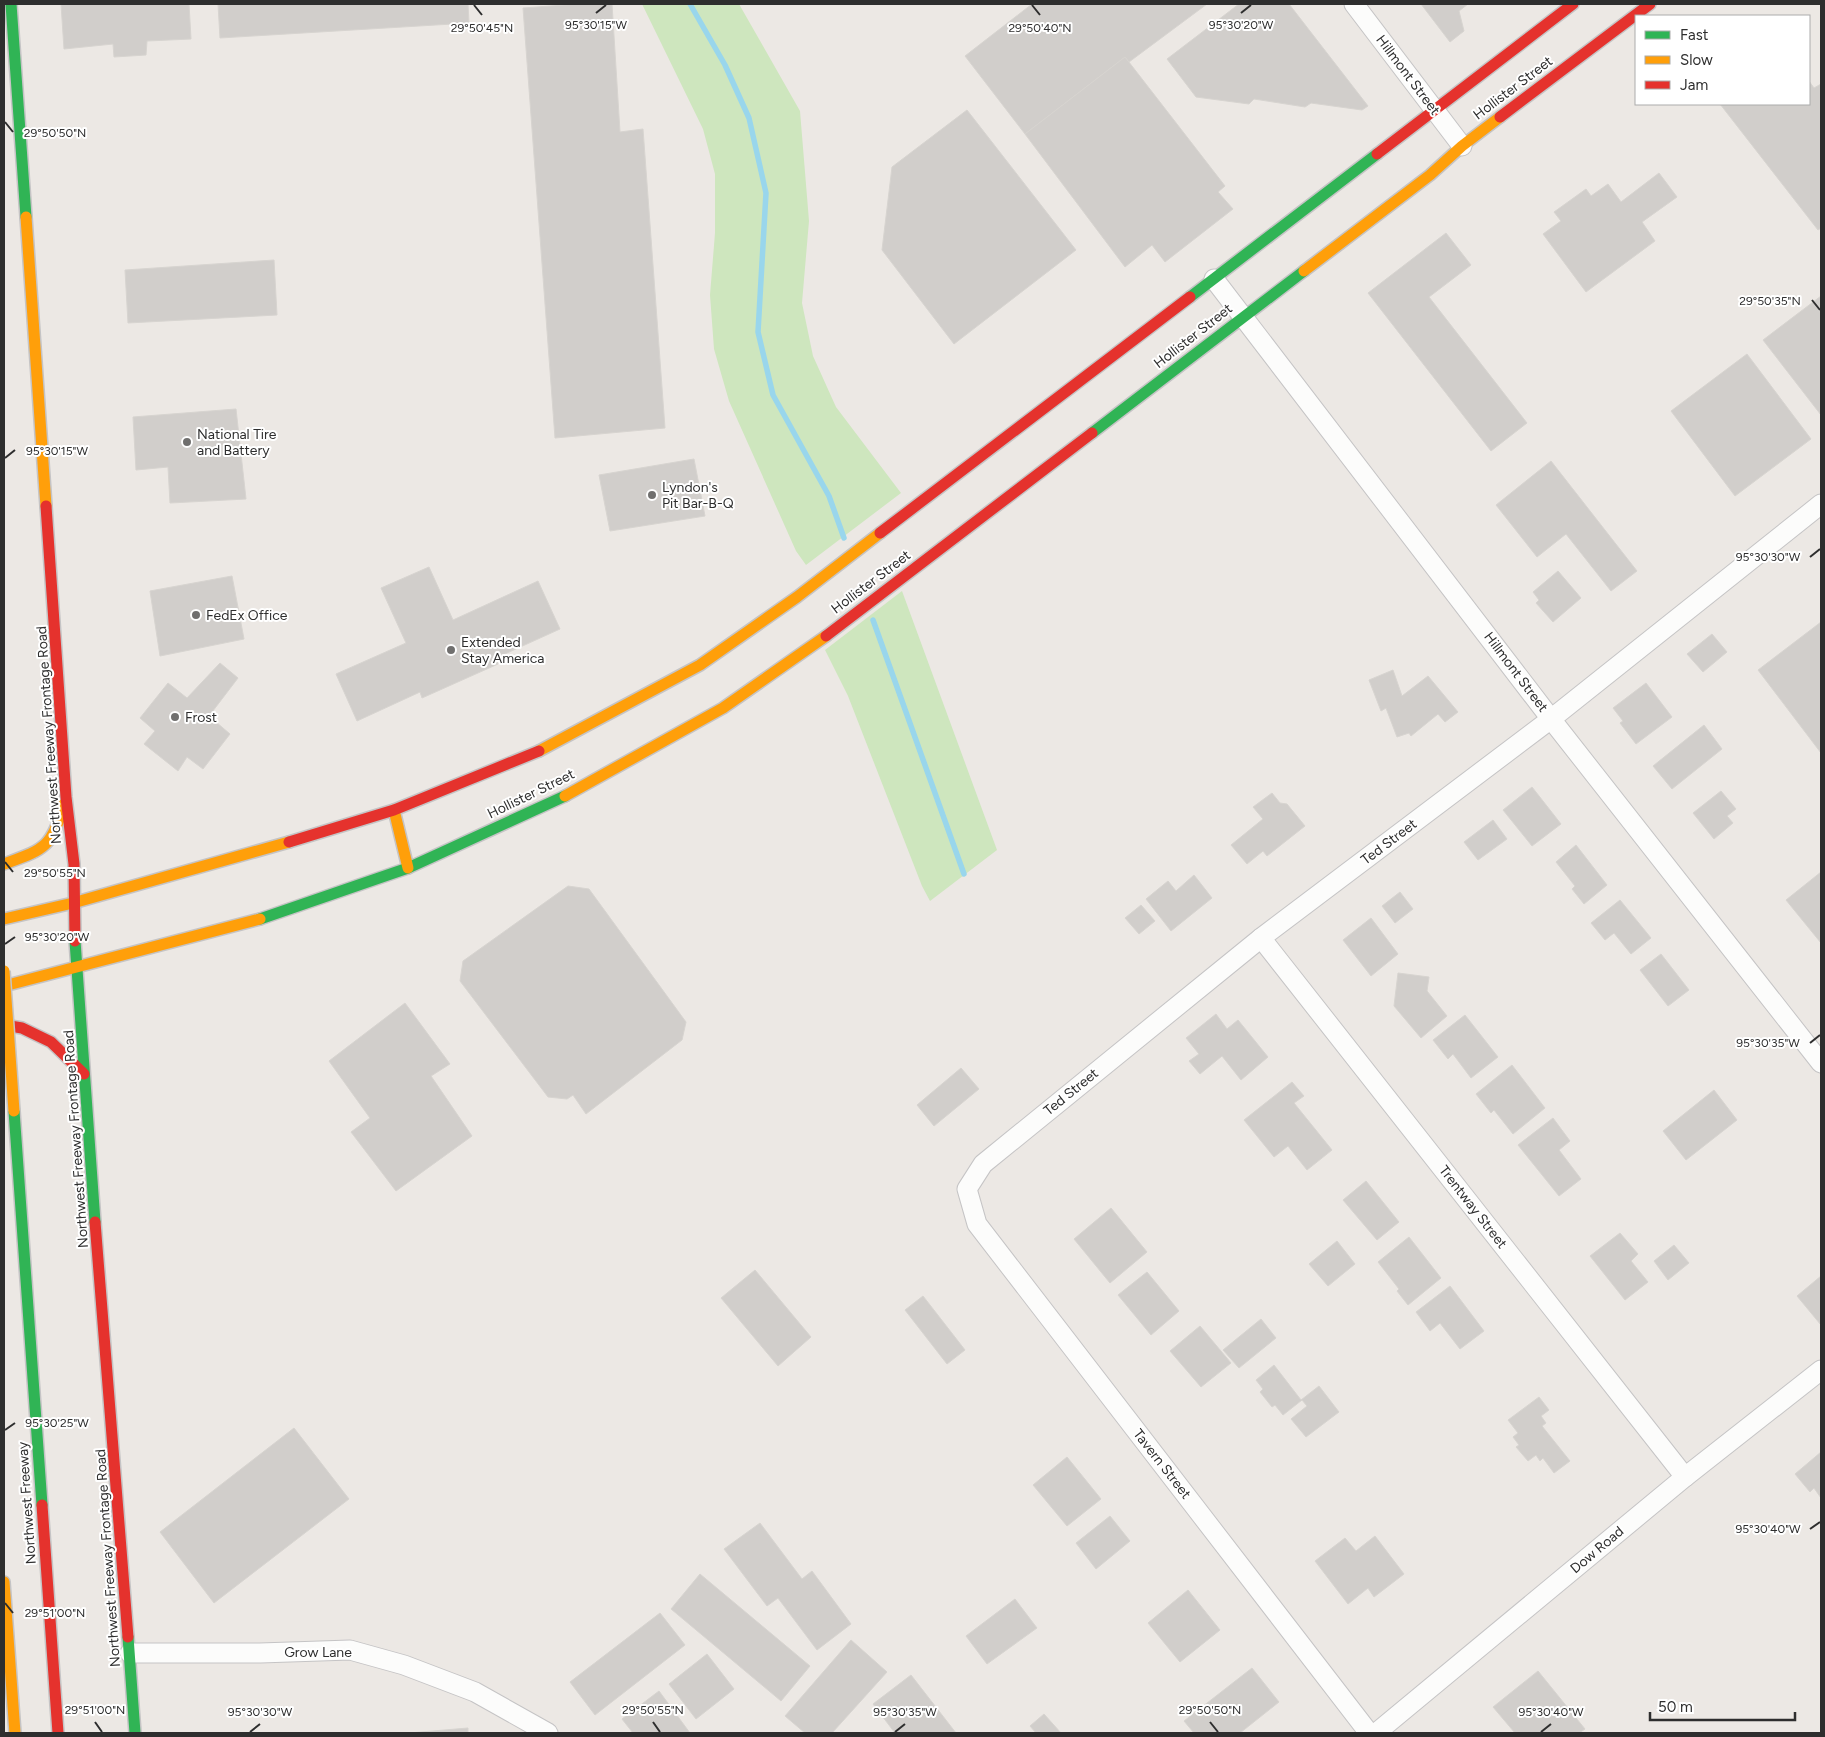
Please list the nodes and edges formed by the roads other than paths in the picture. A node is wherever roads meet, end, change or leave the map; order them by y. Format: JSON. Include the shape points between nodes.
{"nodes":[{"id":1,"x":11,"y":4,"type":"edge"},
{"id":2,"x":1354,"y":4,"type":"edge"},
{"id":3,"x":1574,"y":4,"type":"edge"},
{"id":4,"x":1650,"y":4,"type":"edge"},
{"id":5,"x":1635,"y":15,"type":"edge"},
{"id":6,"x":1635,"y":15,"type":"edge"},
{"id":7,"x":1434,"y":110,"type":"junction"},
{"id":8,"x":1462,"y":146,"type":"junction"},
{"id":9,"x":1214,"y":279,"type":"junction"},
{"id":10,"x":1243,"y":316,"type":"junction"},
{"id":11,"x":1821,"y":504,"type":"edge"},
{"id":12,"x":1552,"y":720,"type":"junction"},
{"id":13,"x":66,"y":797,"type":"junction"},
{"id":14,"x":394,"y":810,"type":"junction"},
{"id":15,"x":4,"y":864,"type":"edge"},
{"id":16,"x":408,"y":868,"type":"junction"},
{"id":17,"x":74,"y":903,"type":"junction"},
{"id":18,"x":4,"y":919,"type":"edge"},
{"id":19,"x":1260,"y":938,"type":"junction"},
{"id":20,"x":78,"y":966,"type":"junction"},
{"id":21,"x":4,"y":971,"type":"edge"},
{"id":22,"x":4,"y":986,"type":"edge"},
{"id":23,"x":4,"y":1025,"type":"edge"},
{"id":24,"x":1821,"y":1063,"type":"edge"},
{"id":25,"x":84,"y":1074,"type":"junction"},
{"id":26,"x":968,"y":1189,"type":"joint"},
{"id":27,"x":1821,"y":1370,"type":"edge"},
{"id":28,"x":1685,"y":1476,"type":"junction"},
{"id":29,"x":4,"y":1582,"type":"edge"},
{"id":30,"x":130,"y":1652,"type":"junction"},
{"id":31,"x":15,"y":1733,"type":"edge"},
{"id":32,"x":58,"y":1733,"type":"edge"},
{"id":33,"x":135,"y":1733,"type":"edge"},
{"id":34,"x":548,"y":1733,"type":"edge"},
{"id":35,"x":1369,"y":1733,"type":"edge"},
{"id":36,"x":1376,"y":1733,"type":"edge"}],
"edges":[{"from":1,"to":13,"type":"main road","name":"Northwest Freeway Frontage Road"},
{"from":2,"to":7,"type":"street","name":"Hillmont Street"},
{"from":3,"to":7,"type":"main road"},
{"from":4,"to":6,"type":"main road","name":"Hollister Street"},
{"from":5,"to":8,"type":"main road","name":"Hollister Street"},
{"from":7,"to":8,"type":"street","name":"Hillmont Street"},
{"from":7,"to":9,"type":"main road"},
{"from":8,"to":10,"type":"main road","name":"Hollister Street"},
{"from":9,"to":10,"type":"street","name":"Hillmont Street"},
{"from":9,"to":14,"type":"main road","via":[[784,607],[700,665],[552,746]]},
{"from":10,"to":12,"type":"street","name":"Hillmont Street"},
{"from":10,"to":16,"type":"main road","name":"Hollister Street","via":[[809,649],[723,708],[554,802]]},
{"from":11,"to":12,"type":"street","name":"Ted Street"},
{"from":12,"to":19,"type":"street","name":"Ted Street"},
{"from":12,"to":24,"type":"street","name":"Hillmont Street"},
{"from":13,"to":15,"type":"main road","via":[[55,837],[42,850]]},
{"from":13,"to":17,"type":"main road","name":"Northwest Freeway Frontage Road","via":[[74,864]]},
{"from":14,"to":16,"type":"main road"},
{"from":14,"to":17,"type":"main road"},
{"from":16,"to":20,"type":"main road","name":"Hollister Street","via":[[255,921]]},
{"from":17,"to":18,"type":"main road"},
{"from":17,"to":20,"type":"main road","name":"Northwest Freeway Frontage Road"},
{"from":19,"to":26,"type":"street","name":"Ted Street","via":[[983,1164]]},
{"from":19,"to":28,"type":"street","name":"Trentway Street"},
{"from":20,"to":22,"type":"main road","name":"Hollister Street"},
{"from":20,"to":25,"type":"main road","name":"Northwest Freeway Frontage Road"},
{"from":21,"to":32,"type":"main road","name":"Northwest Freeway","bridge":true},
{"from":23,"to":25,"type":"main road","via":[[36,1032],[56,1044]]},
{"from":25,"to":30,"type":"main road","name":"Northwest Freeway Frontage Road"},
{"from":26,"to":35,"type":"street","name":"Tavern Street","via":[[977,1224]]},
{"from":27,"to":28,"type":"street","name":"Dow Road"},
{"from":28,"to":36,"type":"street","name":"Dow Road"},
{"from":29,"to":31,"type":"main road"},
{"from":30,"to":33,"type":"main road","name":"Northwest Freeway Frontage Road"},
{"from":30,"to":34,"type":"street","name":"Grow Lane","via":[[350,1650],[404,1665],[475,1692]]}]}
